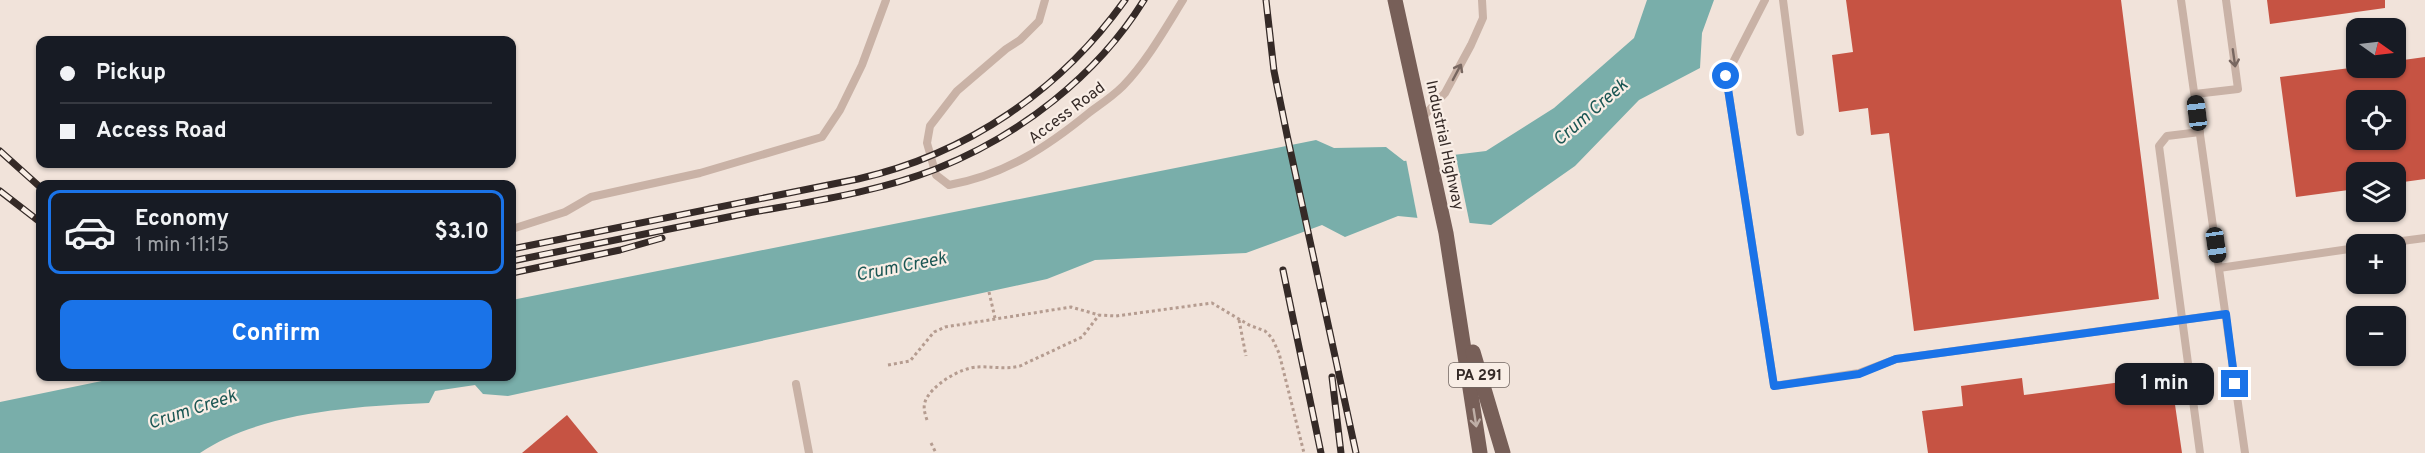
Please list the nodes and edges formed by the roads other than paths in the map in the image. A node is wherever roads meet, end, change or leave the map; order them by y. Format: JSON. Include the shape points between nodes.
{"nodes":[{"id":1,"x":886,"y":0,"type":"edge"},
{"id":2,"x":1045,"y":0,"type":"edge"},
{"id":3,"x":1184,"y":0,"type":"edge"},
{"id":4,"x":1395,"y":0,"type":"edge"},
{"id":5,"x":1482,"y":0,"type":"edge"},
{"id":6,"x":1765,"y":0,"type":"edge"},
{"id":7,"x":1783,"y":0,"type":"edge"},
{"id":8,"x":2181,"y":0,"type":"edge"},
{"id":9,"x":2226,"y":0,"type":"edge"},
{"id":10,"x":2195,"y":94,"type":"junction"},
{"id":11,"x":1422,"y":118,"type":"junction"},
{"id":12,"x":1800,"y":132,"type":"dead end"},
{"id":13,"x":2200,"y":132,"type":"junction"},
{"id":14,"x":516,"y":228,"type":"edge"},
{"id":15,"x":2425,"y":238,"type":"edge"},
{"id":16,"x":2406,"y":240,"type":"edge"},
{"id":17,"x":2346,"y":249,"type":"edge"},
{"id":18,"x":2219,"y":268,"type":"junction"},
{"id":19,"x":1456,"y":298,"type":"junction"},
{"id":20,"x":2226,"y":314,"type":"junction"},
{"id":21,"x":2182,"y":321,"type":"junction"},
{"id":22,"x":796,"y":384,"type":"dead end"},
{"id":23,"x":809,"y":453,"type":"edge"},
{"id":24,"x":1480,"y":453,"type":"edge"},
{"id":25,"x":1503,"y":453,"type":"edge"},
{"id":26,"x":2200,"y":453,"type":"edge"},
{"id":27,"x":2245,"y":453,"type":"edge"}],
"edges":[{"from":1,"to":14,"type":"lane","via":[[862,65],[822,137],[700,173],[591,197],[565,212]]},
{"from":2,"to":3,"type":"lane","name":"Access Road","via":[[1039,21],[957,91],[930,126],[927,143],[936,175],[949,185],[989,175],[1042,150],[1068,130],[1122,87]]},
{"from":4,"to":11,"type":"main road","name":"Industrial Highway","number":"PA 291"},
{"from":11,"to":5,"type":"lane","one_way":true,"via":[[1445,93],[1471,45],[1483,18]]},
{"from":6,"to":21,"type":"lane","via":[[1726,76],[1774,386],[1859,374],[1896,359]]},
{"from":7,"to":12,"type":"lane"},
{"from":8,"to":10,"type":"lane"},
{"from":9,"to":10,"type":"lane","one_way":true,"via":[[2238,89]]},
{"from":10,"to":13,"type":"lane"},
{"from":11,"to":19,"type":"main road","name":"Industrial Highway","number":"PA 291"},
{"from":13,"to":18,"type":"lane"},
{"from":13,"to":21,"type":"lane","via":[[2167,136],[2159,146]]},
{"from":15,"to":16,"type":"lane"},
{"from":17,"to":18,"type":"lane"},
{"from":18,"to":20,"type":"lane"},
{"from":19,"to":24,"type":"main road","name":"Industrial Highway","number":"PA 291","one_way":true},
{"from":19,"to":25,"type":"main road","name":"Industrial Highway","number":"PA 291"},
{"from":20,"to":21,"type":"lane"},
{"from":20,"to":27,"type":"lane"},
{"from":21,"to":26,"type":"lane"},
{"from":22,"to":23,"type":"lane"}]}
